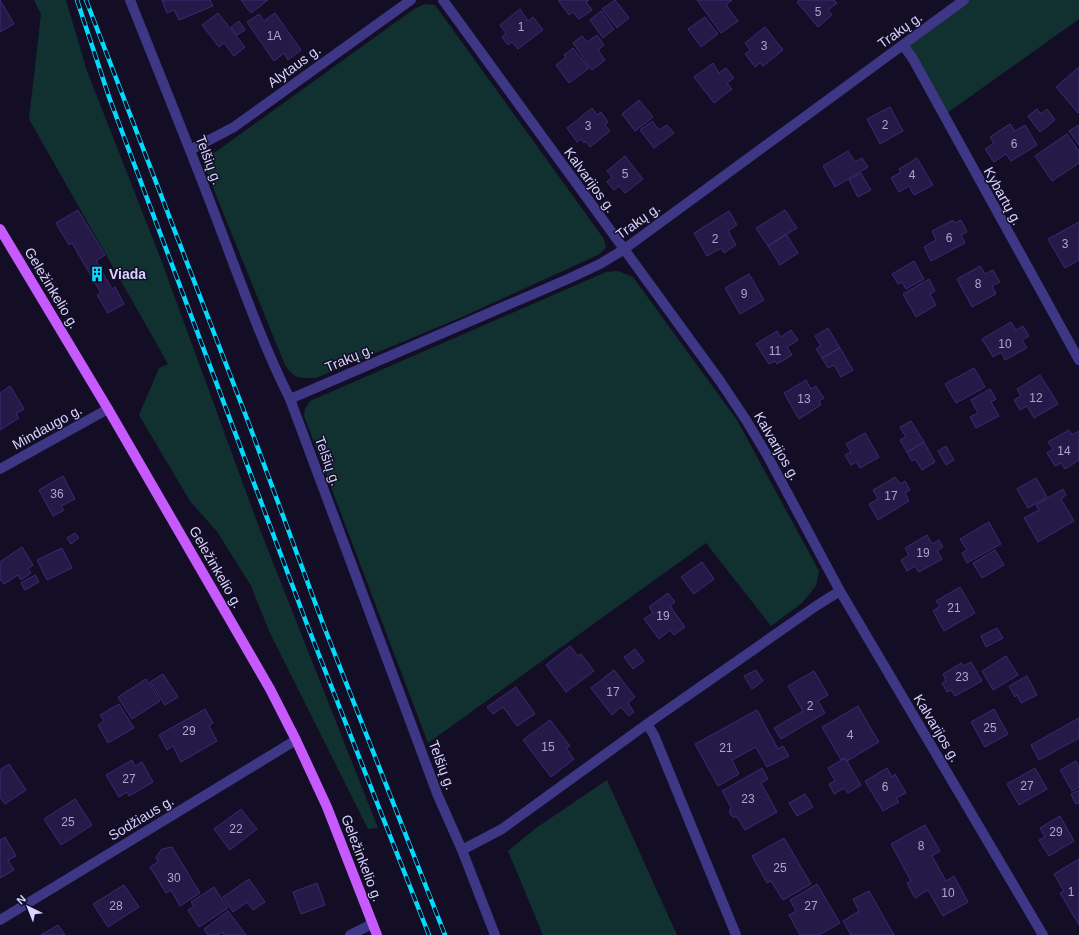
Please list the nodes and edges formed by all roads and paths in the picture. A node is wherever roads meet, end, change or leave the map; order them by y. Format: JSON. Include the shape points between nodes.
{"nodes":[{"id":1,"x":130,"y":0,"type":"edge"},
{"id":2,"x":411,"y":0,"type":"edge"},
{"id":3,"x":442,"y":0,"type":"edge"},
{"id":4,"x":964,"y":0,"type":"edge"},
{"id":5,"x":903,"y":45,"type":"junction"},
{"id":6,"x":190,"y":150,"type":"junction"},
{"id":7,"x":0,"y":229,"type":"edge"},
{"id":8,"x":623,"y":250,"type":"junction"},
{"id":9,"x":1079,"y":360,"type":"edge"},
{"id":10,"x":290,"y":399,"type":"junction"},
{"id":11,"x":108,"y":409,"type":"junction"},
{"id":12,"x":0,"y":469,"type":"edge"},
{"id":13,"x":840,"y":591,"type":"junction"},
{"id":14,"x":647,"y":724,"type":"junction"},
{"id":15,"x":296,"y":740,"type":"junction"},
{"id":16,"x":462,"y":850,"type":"junction"},
{"id":17,"x":0,"y":920,"type":"edge"},
{"id":18,"x":372,"y":924,"type":"junction"},
{"id":19,"x":350,"y":935,"type":"edge"},
{"id":20,"x":377,"y":935,"type":"edge"},
{"id":21,"x":495,"y":935,"type":"edge"},
{"id":22,"x":736,"y":935,"type":"edge"},
{"id":23,"x":1043,"y":935,"type":"edge"}],
"edges":[{"from":1,"to":6,"type":"street","name":"Telšių g."},
{"from":2,"to":6,"type":"street","name":"Alytaus g.","via":[[234,127]]},
{"from":3,"to":8,"type":"street","name":"Kalvarijos g."},
{"from":4,"to":5,"type":"street","name":"Trakų g."},
{"from":5,"to":8,"type":"street","name":"Trakų g."},
{"from":5,"to":9,"type":"street","name":"Kybartų g."},
{"from":6,"to":10,"type":"street","name":"Telšių g.","via":[[260,332]]},
{"from":7,"to":11,"type":"main road","name":"Geležinkelio g."},
{"from":8,"to":10,"type":"street","name":"Trakų g.","via":[[568,279]]},
{"from":8,"to":13,"type":"street","name":"Kalvarijos g.","via":[[746,420]]},
{"from":10,"to":16,"type":"street","name":"Telšių g.","via":[[438,796]]},
{"from":11,"to":12,"type":"street","name":"Mindaugo g."},
{"from":11,"to":15,"type":"main road","name":"Geležinkelio g.","via":[[270,689]]},
{"from":13,"to":14,"type":"street"},
{"from":13,"to":23,"type":"street","name":"Kalvarijos g."},
{"from":14,"to":16,"type":"street","via":[[502,829]]},
{"from":14,"to":22,"type":"street"},
{"from":15,"to":17,"type":"street","name":"Sodžiaus g."},
{"from":15,"to":18,"type":"main road","name":"Geležinkelio g.","via":[[327,807]]},
{"from":16,"to":21,"type":"street","name":"Telšių g."},
{"from":18,"to":19,"type":"street"},
{"from":18,"to":20,"type":"main road","name":"Geležinkelio g."}]}
